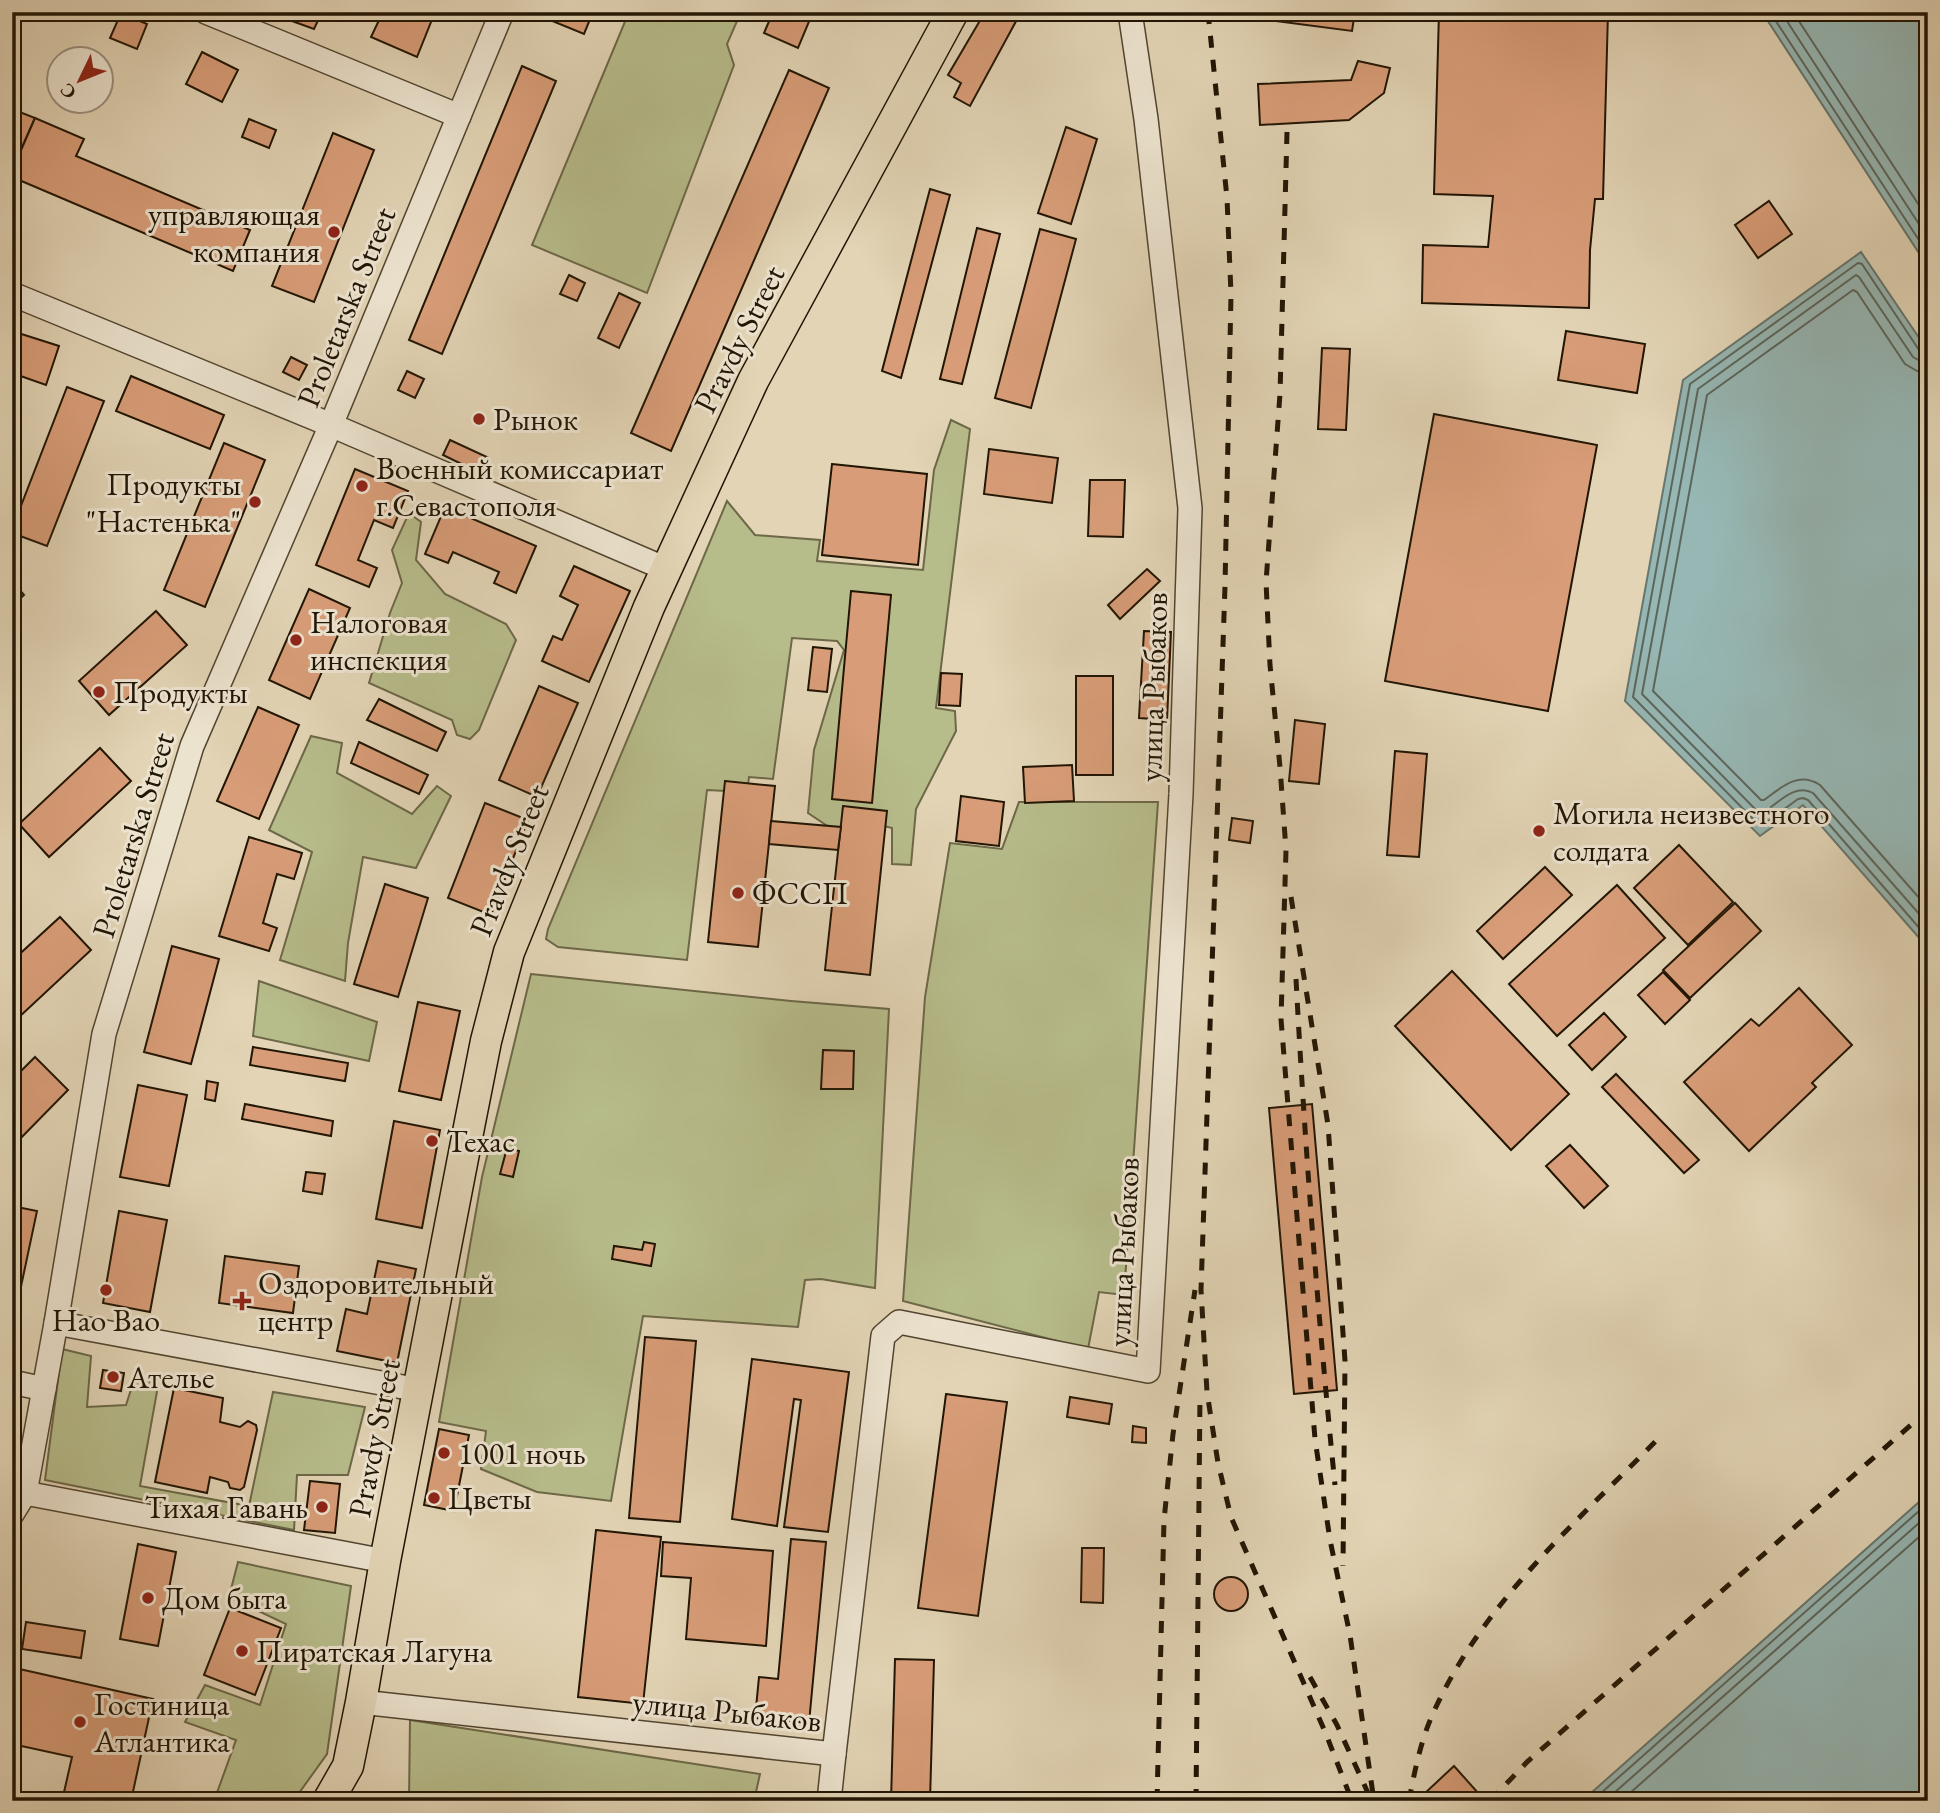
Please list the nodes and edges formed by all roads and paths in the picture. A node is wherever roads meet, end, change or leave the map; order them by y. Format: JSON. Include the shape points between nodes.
{"nodes":[{"id":1,"x":206,"y":12,"type":"edge"},
{"id":2,"x":502,"y":12,"type":"edge"},
{"id":3,"x":953,"y":12,"type":"edge"},
{"id":4,"x":1130,"y":12,"type":"edge"},
{"id":5,"x":238,"y":18,"type":"edge"},
{"id":6,"x":459,"y":116,"type":"junction"},
{"id":7,"x":12,"y":294,"type":"edge"},
{"id":8,"x":331,"y":425,"type":"junction"},
{"id":9,"x":666,"y":569,"type":"junction"},
{"id":10,"x":56,"y":1323,"type":"junction"},
{"id":11,"x":12,"y":1382,"type":"edge"},
{"id":12,"x":44,"y":1389,"type":"junction"},
{"id":13,"x":419,"y":1390,"type":"junction"},
{"id":14,"x":25,"y":1493,"type":"junction"},
{"id":15,"x":12,"y":1514,"type":"edge"},
{"id":16,"x":385,"y":1561,"type":"junction"},
{"id":17,"x":361,"y":1702,"type":"junction"},
{"id":18,"x":834,"y":1754,"type":"junction"},
{"id":19,"x":328,"y":1801,"type":"edge"},
{"id":20,"x":829,"y":1801,"type":"edge"}],
"edges":[{"from":1,"to":5,"type":"street"},
{"from":2,"to":6,"type":"street","name":"Proletarska Street"},
{"from":3,"to":9,"type":"main road","name":"Pravdy Street","via":[[753,381]]},
{"from":4,"to":18,"type":"street","name":"улица Рыбаков","via":[[1190,508],[1181,794],[1148,1371],[899,1322],[883,1336]]},
{"from":5,"to":6,"type":"street"},
{"from":6,"to":8,"type":"street","name":"Proletarska Street"},
{"from":7,"to":8,"type":"street"},
{"from":8,"to":9,"type":"street"},
{"from":8,"to":10,"type":"street","name":"Proletarska Street","via":[[181,780],[104,1034]]},
{"from":9,"to":13,"type":"main road","name":"Pravdy Street","via":[[509,952],[486,1041]]},
{"from":10,"to":12,"type":"street","name":"Proletarska Street"},
{"from":10,"to":13,"type":"street"},
{"from":11,"to":12,"type":"street"},
{"from":12,"to":14,"type":"street","name":"Proletarska Street"},
{"from":13,"to":16,"type":"main road","name":"Pravdy Street"},
{"from":14,"to":15,"type":"street","name":"Proletarska Street"},
{"from":14,"to":16,"type":"street"},
{"from":16,"to":17,"type":"main road","name":"Pravdy Street"},
{"from":17,"to":18,"type":"street","name":"улица Рыбаков"},
{"from":17,"to":19,"type":"main road","name":"Pravdy Street","via":[[348,1766]]},
{"from":18,"to":20,"type":"street"}]}
